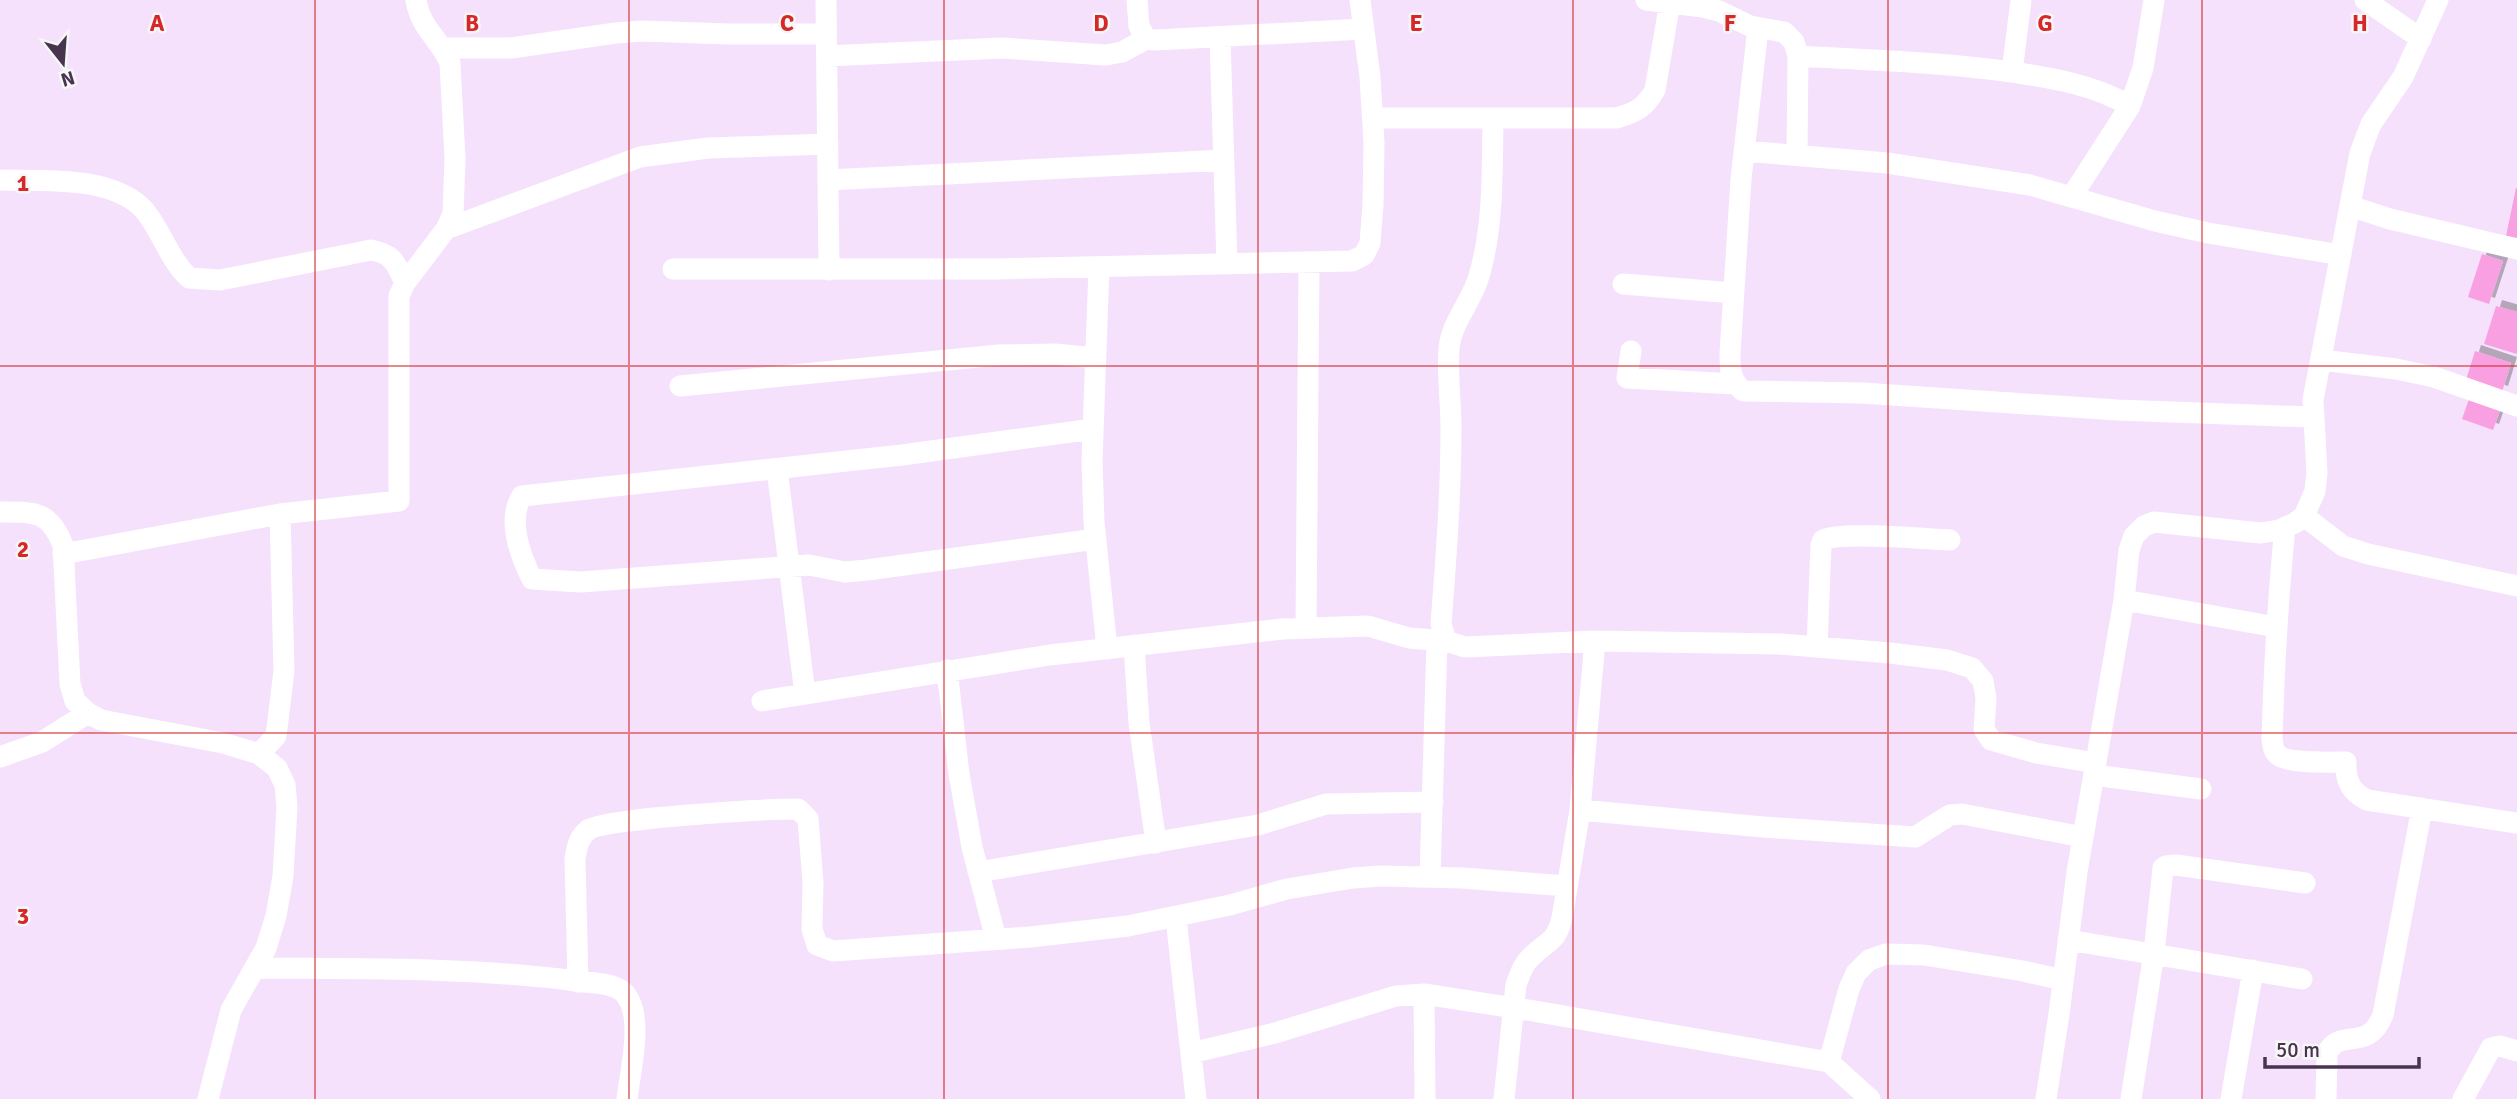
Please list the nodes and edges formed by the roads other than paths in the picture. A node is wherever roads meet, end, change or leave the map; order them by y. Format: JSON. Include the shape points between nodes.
{"nodes":[{"id":1,"x":415,"y":0,"type":"edge"},
{"id":2,"x":826,"y":0,"type":"edge"},
{"id":3,"x":1137,"y":0,"type":"edge"},
{"id":4,"x":1360,"y":0,"type":"edge"},
{"id":5,"x":1646,"y":0,"type":"edge"},
{"id":6,"x":2021,"y":0,"type":"edge"},
{"id":7,"x":2154,"y":0,"type":"edge"},
{"id":8,"x":2365,"y":0,"type":"edge"},
{"id":9,"x":2438,"y":0,"type":"edge"},
{"id":10,"x":1670,"y":2,"type":"junction"},
{"id":11,"x":1758,"y":28,"type":"junction"},
{"id":12,"x":1363,"y":29,"type":"junction"},
{"id":13,"x":826,"y":34,"type":"junction"},
{"id":14,"x":1220,"y":37,"type":"junction"},
{"id":15,"x":1146,"y":39,"type":"junction"},
{"id":16,"x":2421,"y":39,"type":"junction"},
{"id":17,"x":444,"y":48,"type":"junction"},
{"id":18,"x":827,"y":55,"type":"junction"},
{"id":19,"x":1798,"y":56,"type":"junction"},
{"id":20,"x":2012,"y":72,"type":"junction"},
{"id":21,"x":2130,"y":106,"type":"junction"},
{"id":22,"x":1373,"y":118,"type":"junction"},
{"id":23,"x":1493,"y":118,"type":"junction"},
{"id":24,"x":828,"y":144,"type":"junction"},
{"id":25,"x":1744,"y":151,"type":"junction"},
{"id":26,"x":1797,"y":155,"type":"junction"},
{"id":27,"x":1224,"y":160,"type":"junction"},
{"id":28,"x":0,"y":180,"type":"edge"},
{"id":29,"x":828,"y":180,"type":"junction"},
{"id":30,"x":2072,"y":196,"type":"junction"},
{"id":31,"x":2350,"y":206,"type":"junction"},
{"id":32,"x":446,"y":229,"type":"junction"},
{"id":33,"x":2517,"y":249,"type":"edge"},
{"id":34,"x":2341,"y":255,"type":"junction"},
{"id":35,"x":1309,"y":263,"type":"junction"},
{"id":36,"x":1227,"y":264,"type":"junction"},
{"id":37,"x":1099,"y":267,"type":"junction"},
{"id":38,"x":673,"y":269,"type":"dead end"},
{"id":39,"x":829,"y":270,"type":"junction"},
{"id":40,"x":405,"y":283,"type":"junction"},
{"id":41,"x":1623,"y":284,"type":"dead end"},
{"id":42,"x":1734,"y":293,"type":"junction"},
{"id":43,"x":1631,"y":351,"type":"dead end"},
{"id":44,"x":1095,"y":358,"type":"junction"},
{"id":45,"x":2321,"y":360,"type":"junction"},
{"id":46,"x":1735,"y":384,"type":"junction"},
{"id":47,"x":680,"y":386,"type":"dead end"},
{"id":48,"x":2517,"y":406,"type":"edge"},
{"id":49,"x":2312,"y":417,"type":"junction"},
{"id":50,"x":1093,"y":429,"type":"junction"},
{"id":51,"x":777,"y":469,"type":"junction"},
{"id":52,"x":0,"y":512,"type":"edge"},
{"id":53,"x":281,"y":514,"type":"junction"},
{"id":54,"x":2304,"y":516,"type":"junction"},
{"id":55,"x":2285,"y":527,"type":"junction"},
{"id":56,"x":1096,"y":539,"type":"junction"},
{"id":57,"x":1950,"y":540,"type":"dead end"},
{"id":58,"x":63,"y":554,"type":"junction"},
{"id":59,"x":789,"y":567,"type":"junction"},
{"id":60,"x":2517,"y":586,"type":"edge"},
{"id":61,"x":2124,"y":600,"type":"junction"},
{"id":62,"x":2276,"y":627,"type":"junction"},
{"id":63,"x":1306,"y":628,"type":"junction"},
{"id":64,"x":1441,"y":641,"type":"junction"},
{"id":65,"x":1595,"y":641,"type":"junction"},
{"id":66,"x":1134,"y":645,"type":"junction"},
{"id":67,"x":1817,"y":647,"type":"junction"},
{"id":68,"x":1107,"y":649,"type":"junction"},
{"id":69,"x":947,"y":670,"type":"junction"},
{"id":70,"x":805,"y":694,"type":"junction"},
{"id":71,"x":762,"y":701,"type":"dead end"},
{"id":72,"x":88,"y":713,"type":"junction"},
{"id":73,"x":258,"y":754,"type":"junction"},
{"id":74,"x":0,"y":757,"type":"edge"},
{"id":75,"x":2095,"y":769,"type":"junction"},
{"id":76,"x":2201,"y":789,"type":"dead end"},
{"id":77,"x":1433,"y":802,"type":"junction"},
{"id":78,"x":2422,"y":808,"type":"junction"},
{"id":79,"x":1580,"y":810,"type":"junction"},
{"id":80,"x":2517,"y":823,"type":"edge"},
{"id":81,"x":2083,"y":837,"type":"junction"},
{"id":82,"x":1156,"y":842,"type":"junction"},
{"id":83,"x":978,"y":872,"type":"junction"},
{"id":84,"x":1430,"y":877,"type":"junction"},
{"id":85,"x":2305,"y":883,"type":"dead end"},
{"id":86,"x":1567,"y":886,"type":"junction"},
{"id":87,"x":1176,"y":918,"type":"junction"},
{"id":88,"x":996,"y":939,"type":"junction"},
{"id":89,"x":2068,"y":940,"type":"junction"},
{"id":90,"x":2154,"y":953,"type":"junction"},
{"id":91,"x":256,"y":968,"type":"junction"},
{"id":92,"x":2253,"y":970,"type":"junction"},
{"id":93,"x":2302,"y":979,"type":"dead end"},
{"id":94,"x":2063,"y":980,"type":"junction"},
{"id":95,"x":578,"y":982,"type":"junction"},
{"id":96,"x":1424,"y":995,"type":"junction"},
{"id":97,"x":1513,"y":1007,"type":"junction"},
{"id":98,"x":2517,"y":1051,"type":"edge"},
{"id":99,"x":1191,"y":1053,"type":"junction"},
{"id":100,"x":1829,"y":1062,"type":"junction"},
{"id":101,"x":208,"y":1099,"type":"edge"},
{"id":102,"x":627,"y":1099,"type":"edge"},
{"id":103,"x":1196,"y":1099,"type":"edge"},
{"id":104,"x":1425,"y":1099,"type":"edge"},
{"id":105,"x":1504,"y":1099,"type":"edge"},
{"id":106,"x":1870,"y":1099,"type":"edge"},
{"id":107,"x":2046,"y":1099,"type":"edge"},
{"id":108,"x":2132,"y":1099,"type":"edge"},
{"id":109,"x":2231,"y":1099,"type":"edge"},
{"id":110,"x":2326,"y":1099,"type":"edge"},
{"id":111,"x":2463,"y":1099,"type":"edge"}],
"edges":[{"from":1,"to":17,"type":"street","via":[[422,23]]},
{"from":2,"to":13,"type":"street"},
{"from":3,"to":15,"type":"street","via":[[1139,26]]},
{"from":4,"to":12,"type":"street"},
{"from":5,"to":10,"type":"street"},
{"from":6,"to":20,"type":"street"},
{"from":7,"to":21,"type":"street","via":[[2143,68]]},
{"from":8,"to":16,"type":"street"},
{"from":9,"to":16,"type":"street"},
{"from":10,"to":11,"type":"street","via":[[1703,6]]},
{"from":10,"to":23,"type":"street","via":[[1655,90],[1648,103],[1634,113],[1616,118]]},
{"from":11,"to":19,"type":"street","via":[[1784,32],[1794,42]]},
{"from":11,"to":25,"type":"street"},
{"from":12,"to":14,"type":"street"},
{"from":12,"to":22,"type":"street"},
{"from":13,"to":17,"type":"street","via":[[642,32],[511,48]]},
{"from":13,"to":18,"type":"street"},
{"from":14,"to":15,"type":"street"},
{"from":14,"to":27,"type":"street"},
{"from":15,"to":18,"type":"street","via":[[1106,55],[1002,48]]},
{"from":16,"to":31,"type":"street","via":[[2371,124]]},
{"from":17,"to":32,"type":"street","via":[[452,78],[455,191]]},
{"from":18,"to":24,"type":"street"},
{"from":19,"to":20,"type":"street"},
{"from":19,"to":26,"type":"street"},
{"from":20,"to":21,"type":"street","via":[[2066,81],[2112,95]]},
{"from":21,"to":30,"type":"street"},
{"from":22,"to":23,"type":"street"},
{"from":22,"to":35,"type":"street","via":[[1370,243],[1364,256],[1352,261]]},
{"from":23,"to":64,"type":"street","via":[[1492,207],[1480,272],[1475,292],[1452,331],[1449,350],[1450,452]]},
{"from":24,"to":29,"type":"street"},
{"from":24,"to":32,"type":"street","via":[[695,149],[640,157]]},
{"from":25,"to":26,"type":"street"},
{"from":25,"to":42,"type":"street"},
{"from":26,"to":30,"type":"street","via":[[2030,184]]},
{"from":27,"to":29,"type":"street"},
{"from":27,"to":36,"type":"street"},
{"from":28,"to":40,"type":"street","via":[[72,181],[126,197],[143,209],[189,278],[220,280],[371,250],[386,253]]},
{"from":29,"to":39,"type":"street"},
{"from":30,"to":34,"type":"street","via":[[2208,233]]},
{"from":31,"to":33,"type":"street"},
{"from":31,"to":34,"type":"street"},
{"from":32,"to":40,"type":"street"},
{"from":34,"to":45,"type":"street"},
{"from":35,"to":36,"type":"street"},
{"from":35,"to":63,"type":"street"},
{"from":36,"to":37,"type":"street"},
{"from":37,"to":39,"type":"street"},
{"from":37,"to":44,"type":"street"},
{"from":38,"to":39,"type":"street"},
{"from":40,"to":53,"type":"street","via":[[398,312],[399,501]]},
{"from":41,"to":42,"type":"street"},
{"from":42,"to":46,"type":"street","via":[[1730,353]]},
{"from":43,"to":46,"type":"street","via":[[1628,378]]},
{"from":44,"to":47,"type":"street","via":[[999,355]]},
{"from":44,"to":50,"type":"street"},
{"from":45,"to":48,"type":"street","via":[[2421,374]]},
{"from":45,"to":49,"type":"street"},
{"from":46,"to":49,"type":"street","via":[[1743,391],[1757,392],[1862,393]]},
{"from":49,"to":54,"type":"street","via":[[2317,473]]},
{"from":50,"to":51,"type":"street"},
{"from":50,"to":56,"type":"street"},
{"from":51,"to":59,"type":"street"},
{"from":51,"to":59,"type":"street","via":[[522,496],[516,506],[516,524],[532,579],[543,581]]},
{"from":52,"to":58,"type":"street","via":[[42,515],[55,526]]},
{"from":53,"to":58,"type":"street"},
{"from":53,"to":73,"type":"street","via":[[285,671],[276,736]]},
{"from":54,"to":55,"type":"street"},
{"from":54,"to":60,"type":"street","via":[[2343,547]]},
{"from":55,"to":61,"type":"street","via":[[2261,533],[2168,522],[2144,526],[2129,550]]},
{"from":55,"to":62,"type":"street"},
{"from":56,"to":59,"type":"street","via":[[867,570]]},
{"from":56,"to":68,"type":"street"},
{"from":57,"to":67,"type":"street","via":[[1862,536],[1823,540]]},
{"from":58,"to":72,"type":"street","via":[[70,684],[75,701]]},
{"from":59,"to":70,"type":"street"},
{"from":61,"to":62,"type":"street"},
{"from":61,"to":75,"type":"street"},
{"from":62,"to":78,"type":"street","via":[[2273,750],[2284,759],[2346,762],[2345,774],[2357,795]]},
{"from":63,"to":64,"type":"street","via":[[1368,626],[1409,638]]},
{"from":63,"to":66,"type":"street"},
{"from":64,"to":65,"type":"street","via":[[1465,647]]},
{"from":64,"to":77,"type":"street"},
{"from":65,"to":67,"type":"street"},
{"from":65,"to":79,"type":"street"},
{"from":66,"to":68,"type":"street"},
{"from":66,"to":82,"type":"street","via":[[1139,723]]},
{"from":67,"to":75,"type":"street","via":[[1947,660],[1972,668],[1983,681],[1984,729],[1991,740]]},
{"from":68,"to":69,"type":"street"},
{"from":69,"to":70,"type":"street"},
{"from":69,"to":83,"type":"street","via":[[959,774]]},
{"from":70,"to":71,"type":"street"},
{"from":72,"to":73,"type":"street","via":[[101,720]]},
{"from":72,"to":74,"type":"street","via":[[41,742]]},
{"from":73,"to":91,"type":"street","via":[[277,768],[285,785],[287,807],[276,916]]},
{"from":75,"to":76,"type":"street"},
{"from":75,"to":81,"type":"street"},
{"from":77,"to":82,"type":"street","via":[[1326,804],[1258,825]]},
{"from":77,"to":84,"type":"street"},
{"from":78,"to":80,"type":"street"},
{"from":78,"to":110,"type":"street","via":[[2383,1015],[2369,1036],[2330,1047]]},
{"from":79,"to":81,"type":"street","via":[[1915,837],[1950,815],[1962,814]]},
{"from":79,"to":86,"type":"street"},
{"from":81,"to":89,"type":"street"},
{"from":82,"to":83,"type":"street"},
{"from":83,"to":88,"type":"street"},
{"from":84,"to":86,"type":"street"},
{"from":84,"to":87,"type":"street","via":[[1353,878],[1287,889]]},
{"from":85,"to":90,"type":"street","via":[[2166,866]]},
{"from":86,"to":97,"type":"street","via":[[1559,933],[1522,967]]},
{"from":87,"to":88,"type":"street"},
{"from":87,"to":99,"type":"street"},
{"from":88,"to":95,"type":"street","via":[[833,951],[817,946],[812,929],[808,819],[799,809],[636,820],[589,829],[578,843]]},
{"from":89,"to":90,"type":"street"},
{"from":89,"to":94,"type":"street"},
{"from":90,"to":92,"type":"street"},
{"from":90,"to":108,"type":"street"},
{"from":91,"to":95,"type":"street","via":[[471,971]]},
{"from":91,"to":101,"type":"street","via":[[231,1010]]},
{"from":92,"to":93,"type":"street"},
{"from":92,"to":109,"type":"street"},
{"from":94,"to":100,"type":"street","via":[[1924,955],[1886,954],[1869,960],[1856,973]]},
{"from":94,"to":107,"type":"street"},
{"from":95,"to":102,"type":"street","via":[[622,991],[632,1005],[636,1022]]},
{"from":96,"to":97,"type":"street"},
{"from":96,"to":99,"type":"street","via":[[1396,996]]},
{"from":96,"to":104,"type":"street"},
{"from":97,"to":100,"type":"street"},
{"from":97,"to":105,"type":"street"},
{"from":98,"to":111,"type":"street","via":[[2491,1048]]},
{"from":99,"to":103,"type":"street"},
{"from":100,"to":106,"type":"street"}]}
